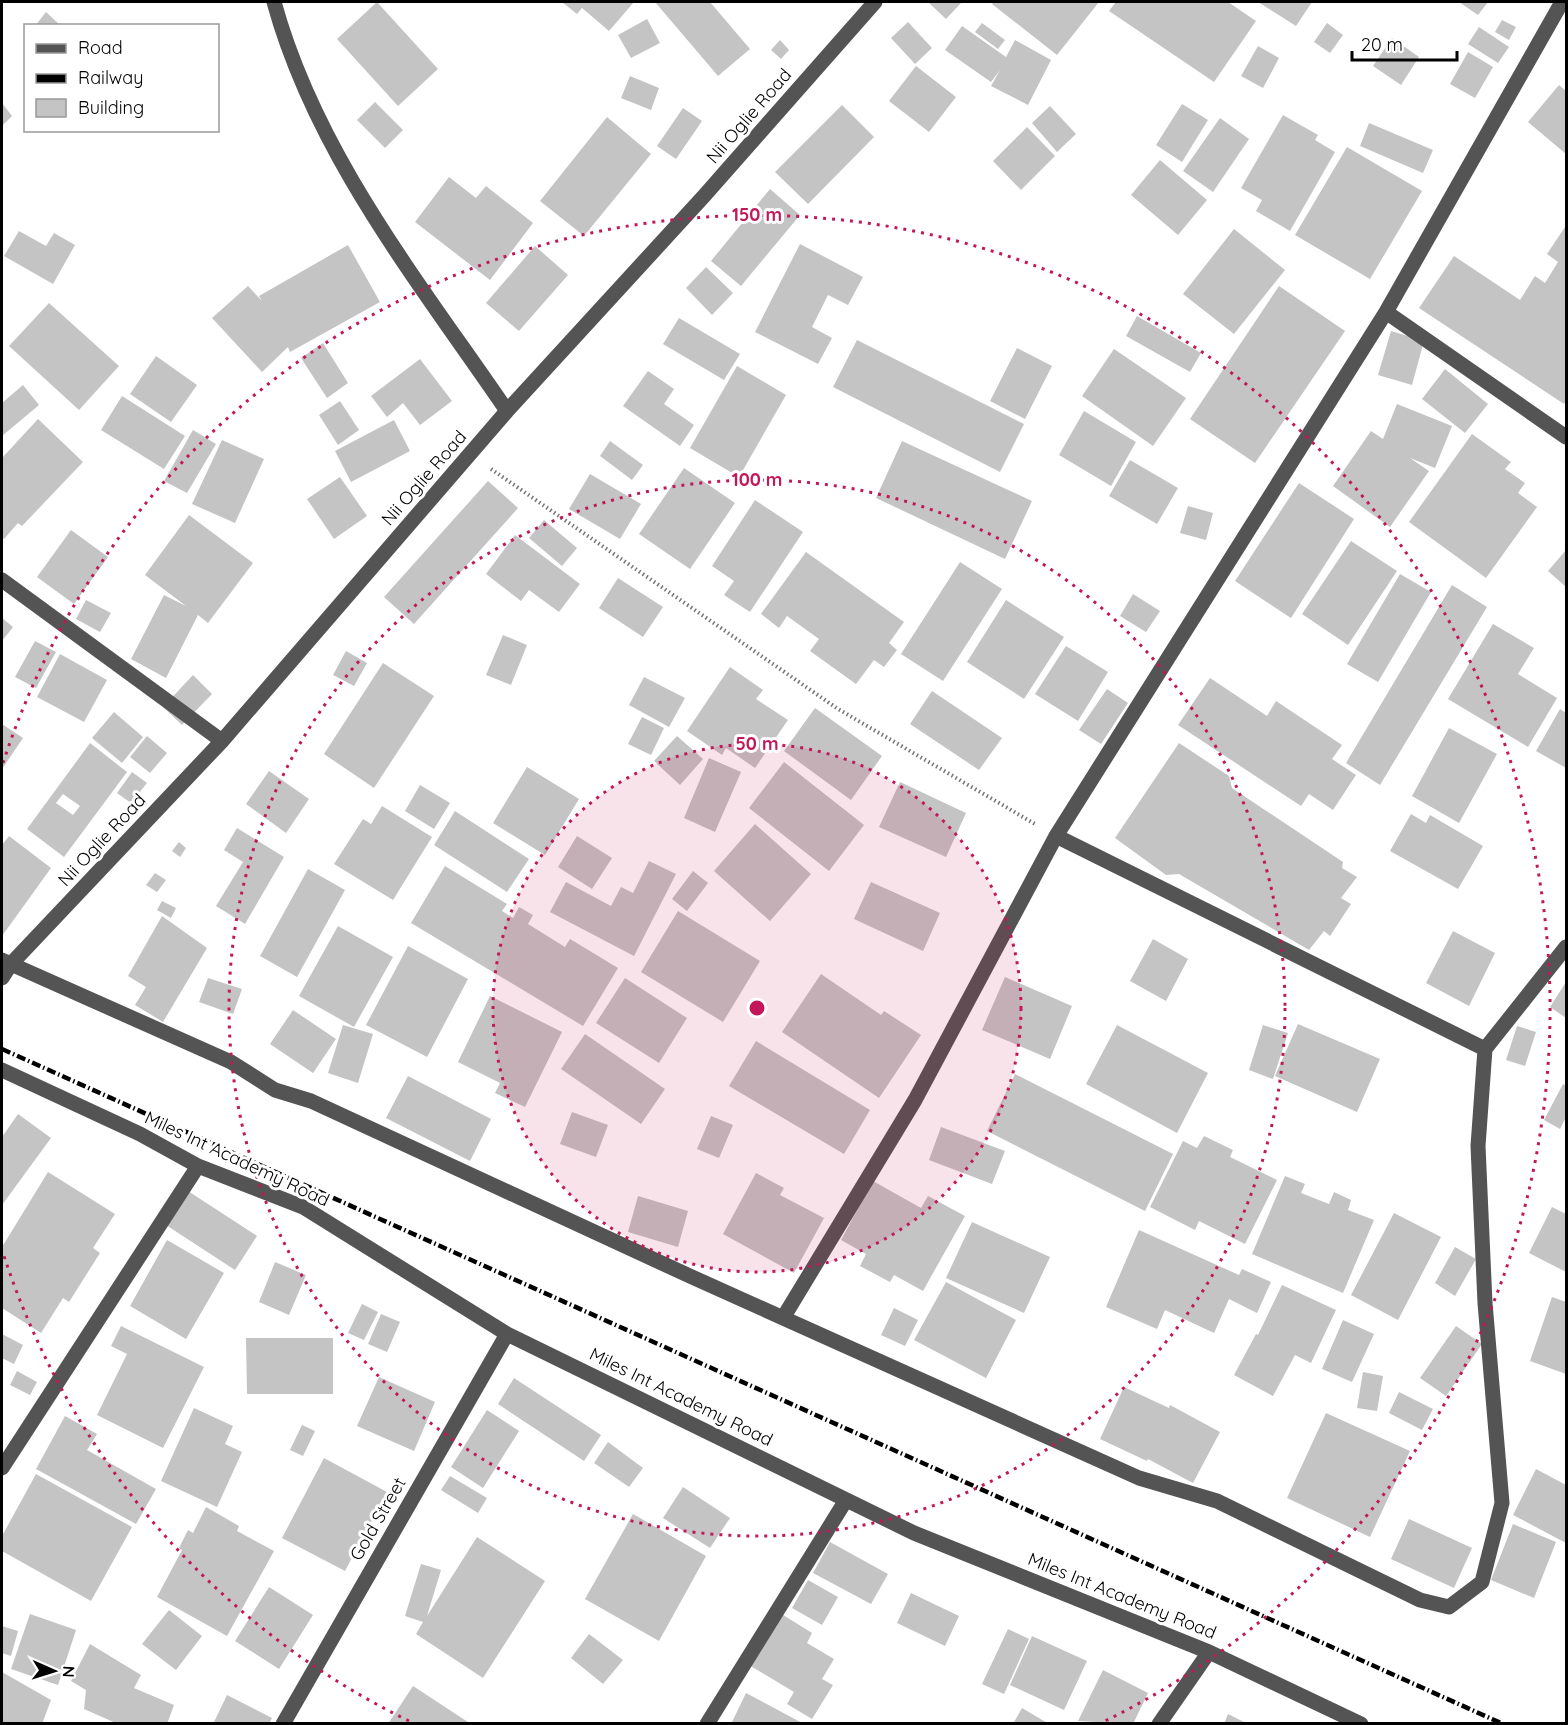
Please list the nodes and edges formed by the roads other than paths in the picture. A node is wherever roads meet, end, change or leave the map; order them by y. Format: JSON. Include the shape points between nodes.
{"nodes":[{"id":1,"x":274,"y":2,"type":"edge"},
{"id":2,"x":875,"y":2,"type":"edge"},
{"id":3,"x":1562,"y":2,"type":"edge"},
{"id":4,"x":1386,"y":312,"type":"junction"},
{"id":5,"x":507,"y":411,"type":"junction"},
{"id":6,"x":1566,"y":436,"type":"edge"},
{"id":7,"x":2,"y":580,"type":"edge"},
{"id":8,"x":222,"y":741,"type":"junction"},
{"id":9,"x":1056,"y":836,"type":"junction"},
{"id":10,"x":1566,"y":947,"type":"edge"},
{"id":11,"x":6,"y":962,"type":"edge"},
{"id":12,"x":2,"y":978,"type":"edge"},
{"id":13,"x":1485,"y":1049,"type":"junction"},
{"id":14,"x":2,"y":1070,"type":"edge"},
{"id":15,"x":198,"y":1166,"type":"junction"},
{"id":16,"x":783,"y":1318,"type":"junction"},
{"id":17,"x":507,"y":1334,"type":"junction"},
{"id":18,"x":2,"y":1468,"type":"edge"},
{"id":19,"x":846,"y":1500,"type":"junction"},
{"id":20,"x":1209,"y":1652,"type":"junction"},
{"id":21,"x":283,"y":1724,"type":"edge"},
{"id":22,"x":707,"y":1724,"type":"edge"},
{"id":23,"x":1159,"y":1724,"type":"edge"},
{"id":24,"x":1361,"y":1724,"type":"edge"}],
"edges":[{"from":1,"to":5,"type":"street","via":[[330,145]]},
{"from":2,"to":5,"type":"street","name":"Nii Oglie Road"},
{"from":3,"to":4,"type":"street"},
{"from":4,"to":6,"type":"street"},
{"from":4,"to":9,"type":"street"},
{"from":5,"to":8,"type":"street","name":"Nii Oglie Road"},
{"from":7,"to":8,"type":"street"},
{"from":8,"to":11,"type":"street","name":"Nii Oglie Road"},
{"from":9,"to":13,"type":"street"},
{"from":9,"to":16,"type":"street","via":[[915,1100]]},
{"from":10,"to":13,"type":"street"},
{"from":11,"to":12,"type":"street","name":"Nii Oglie Road"},
{"from":11,"to":16,"type":"street","via":[[231,1062],[275,1090],[311,1101]]},
{"from":13,"to":16,"type":"street","via":[[1478,1157],[1485,1303],[1502,1503],[1482,1582],[1449,1607],[1420,1600],[1217,1501],[1139,1478]]},
{"from":14,"to":15,"type":"street","name":"Miles Int Academy Road","via":[[140,1134]]},
{"from":15,"to":17,"type":"street","name":"Miles Int Academy Road","via":[[303,1207]]},
{"from":15,"to":18,"type":"street"},
{"from":17,"to":19,"type":"street","name":"Miles Int Academy Road"},
{"from":17,"to":21,"type":"street","name":"Gold Street"},
{"from":19,"to":20,"type":"street","name":"Miles Int Academy Road","via":[[914,1533]]},
{"from":19,"to":22,"type":"street"},
{"from":20,"to":23,"type":"street"},
{"from":20,"to":24,"type":"street","name":"Miles Int Academy Road"}]}
